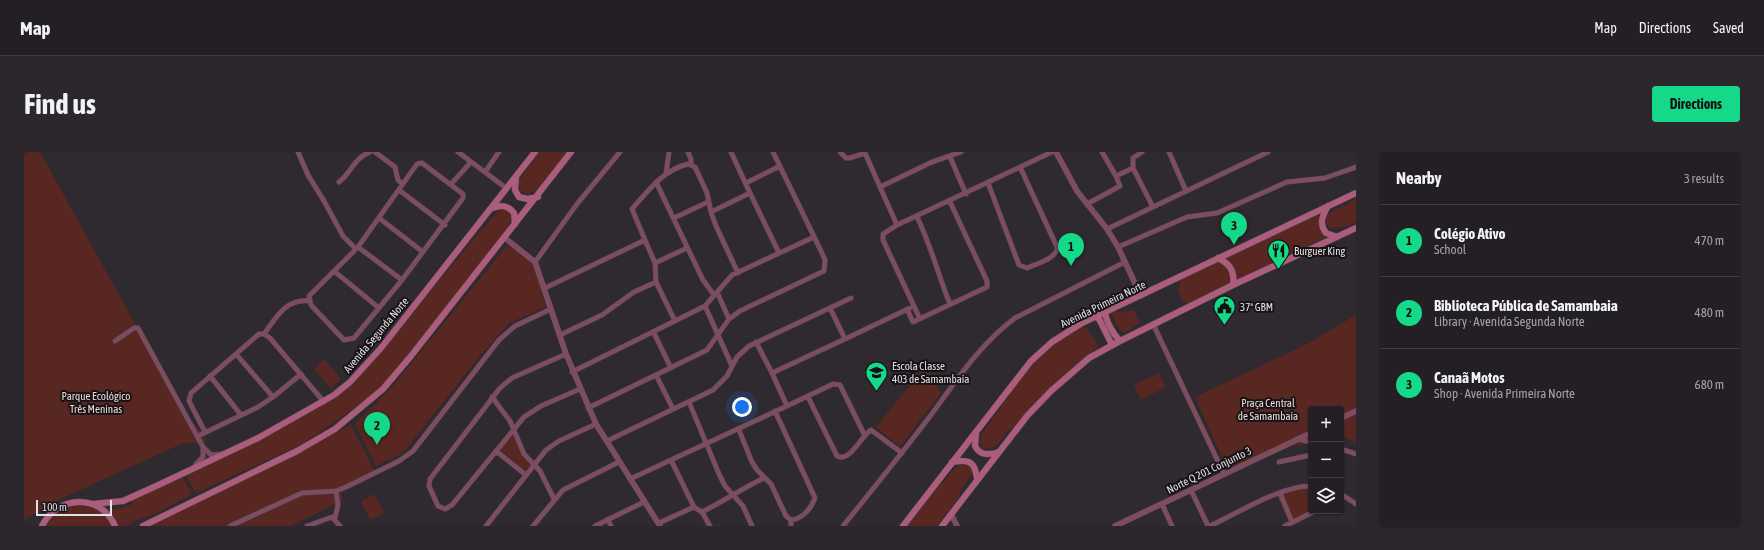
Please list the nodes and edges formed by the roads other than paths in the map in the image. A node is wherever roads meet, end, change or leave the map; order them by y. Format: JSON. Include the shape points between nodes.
{"nodes":[{"id":1,"x":298,"y":152,"type":"edge"},
{"id":2,"x":370,"y":152,"type":"edge"},
{"id":3,"x":375,"y":152,"type":"edge"},
{"id":4,"x":458,"y":152,"type":"edge"},
{"id":5,"x":499,"y":152,"type":"edge"},
{"id":6,"x":535,"y":152,"type":"edge"},
{"id":7,"x":571,"y":152,"type":"edge"},
{"id":8,"x":620,"y":152,"type":"edge"},
{"id":9,"x":669,"y":152,"type":"edge"},
{"id":10,"x":688,"y":152,"type":"edge"},
{"id":11,"x":731,"y":152,"type":"edge"},
{"id":12,"x":773,"y":152,"type":"edge"},
{"id":13,"x":840,"y":152,"type":"edge"},
{"id":14,"x":865,"y":152,"type":"edge"},
{"id":15,"x":958,"y":152,"type":"edge"},
{"id":16,"x":1052,"y":152,"type":"edge"},
{"id":17,"x":1056,"y":152,"type":"edge"},
{"id":18,"x":1102,"y":152,"type":"edge"},
{"id":19,"x":1142,"y":152,"type":"edge"},
{"id":20,"x":1170,"y":152,"type":"edge"},
{"id":21,"x":1268,"y":152,"type":"edge"},
{"id":22,"x":383,"y":155,"type":"edge"},
{"id":23,"x":950,"y":157,"type":"junction"},
{"id":24,"x":471,"y":162,"type":"junction"},
{"id":25,"x":691,"y":164,"type":"junction"},
{"id":26,"x":780,"y":166,"type":"junction"},
{"id":27,"x":1020,"y":167,"type":"junction"},
{"id":28,"x":1356,"y":167,"type":"edge"},
{"id":29,"x":1132,"y":168,"type":"junction"},
{"id":30,"x":485,"y":172,"type":"junction"},
{"id":31,"x":666,"y":174,"type":"junction"},
{"id":32,"x":517,"y":176,"type":"junction"},
{"id":33,"x":1116,"y":176,"type":"junction"},
{"id":34,"x":339,"y":182,"type":"dead end"},
{"id":35,"x":656,"y":182,"type":"junction"},
{"id":36,"x":746,"y":183,"type":"junction"},
{"id":37,"x":988,"y":183,"type":"junction"},
{"id":38,"x":403,"y":184,"type":"junction"},
{"id":39,"x":451,"y":184,"type":"junction"},
{"id":40,"x":880,"y":187,"type":"junction"},
{"id":41,"x":506,"y":188,"type":"junction"},
{"id":42,"x":399,"y":190,"type":"junction"},
{"id":43,"x":1186,"y":191,"type":"junction"},
{"id":44,"x":750,"y":193,"type":"junction"},
{"id":45,"x":1356,"y":193,"type":"edge"},
{"id":46,"x":966,"y":194,"type":"junction"},
{"id":47,"x":538,"y":196,"type":"junction"},
{"id":48,"x":708,"y":202,"type":"junction"},
{"id":49,"x":950,"y":202,"type":"junction"},
{"id":50,"x":1087,"y":204,"type":"junction"},
{"id":51,"x":1328,"y":206,"type":"junction"},
{"id":52,"x":1153,"y":207,"type":"junction"},
{"id":53,"x":489,"y":210,"type":"junction"},
{"id":54,"x":711,"y":212,"type":"junction"},
{"id":55,"x":917,"y":217,"type":"junction"},
{"id":56,"x":379,"y":218,"type":"junction"},
{"id":57,"x":674,"y":218,"type":"junction"},
{"id":58,"x":516,"y":224,"type":"junction"},
{"id":59,"x":445,"y":225,"type":"junction"},
{"id":60,"x":897,"y":225,"type":"junction"},
{"id":61,"x":1107,"y":228,"type":"junction"},
{"id":62,"x":1356,"y":228,"type":"edge"},
{"id":63,"x":814,"y":237,"type":"junction"},
{"id":64,"x":1337,"y":237,"type":"junction"},
{"id":65,"x":505,"y":238,"type":"junction"},
{"id":66,"x":645,"y":240,"type":"junction"},
{"id":67,"x":357,"y":248,"type":"junction"},
{"id":68,"x":687,"y":248,"type":"junction"},
{"id":69,"x":1118,"y":248,"type":"junction"},
{"id":70,"x":423,"y":252,"type":"junction"},
{"id":71,"x":779,"y":253,"type":"junction"},
{"id":72,"x":1218,"y":258,"type":"junction"},
{"id":73,"x":535,"y":262,"type":"junction"},
{"id":74,"x":1125,"y":262,"type":"junction"},
{"id":75,"x":655,"y":263,"type":"junction"},
{"id":76,"x":334,"y":271,"type":"junction"},
{"id":77,"x":738,"y":272,"type":"junction"},
{"id":78,"x":402,"y":280,"type":"junction"},
{"id":79,"x":656,"y":282,"type":"junction"},
{"id":80,"x":1233,"y":285,"type":"junction"},
{"id":81,"x":545,"y":288,"type":"junction"},
{"id":82,"x":716,"y":293,"type":"junction"},
{"id":83,"x":1140,"y":296,"type":"junction"},
{"id":84,"x":851,"y":298,"type":"dead end"},
{"id":85,"x":309,"y":301,"type":"junction"},
{"id":86,"x":950,"y":304,"type":"junction"},
{"id":87,"x":705,"y":306,"type":"junction"},
{"id":88,"x":913,"y":307,"type":"junction"},
{"id":89,"x":379,"y":308,"type":"junction"},
{"id":90,"x":830,"y":308,"type":"junction"},
{"id":91,"x":551,"y":309,"type":"junction"},
{"id":92,"x":908,"y":309,"type":"junction"},
{"id":93,"x":1105,"y":312,"type":"junction"},
{"id":94,"x":1095,"y":316,"type":"junction"},
{"id":95,"x":729,"y":319,"type":"junction"},
{"id":96,"x":920,"y":319,"type":"junction"},
{"id":97,"x":675,"y":321,"type":"junction"},
{"id":98,"x":1153,"y":324,"type":"junction"},
{"id":99,"x":654,"y":333,"type":"junction"},
{"id":100,"x":264,"y":334,"type":"junction"},
{"id":101,"x":560,"y":335,"type":"junction"},
{"id":102,"x":718,"y":336,"type":"junction"},
{"id":103,"x":845,"y":339,"type":"junction"},
{"id":104,"x":1120,"y":340,"type":"junction"},
{"id":105,"x":115,"y":341,"type":"dead end"},
{"id":106,"x":756,"y":342,"type":"junction"},
{"id":107,"x":1112,"y":345,"type":"junction"},
{"id":108,"x":236,"y":354,"type":"junction"},
{"id":109,"x":566,"y":354,"type":"junction"},
{"id":110,"x":732,"y":366,"type":"junction"},
{"id":111,"x":671,"y":368,"type":"junction"},
{"id":112,"x":572,"y":372,"type":"junction"},
{"id":113,"x":772,"y":373,"type":"junction"},
{"id":114,"x":301,"y":374,"type":"junction"},
{"id":115,"x":210,"y":376,"type":"junction"},
{"id":116,"x":656,"y":376,"type":"junction"},
{"id":117,"x":580,"y":389,"type":"junction"},
{"id":118,"x":808,"y":396,"type":"junction"},
{"id":119,"x":273,"y":397,"type":"junction"},
{"id":120,"x":492,"y":397,"type":"junction"},
{"id":121,"x":324,"y":402,"type":"junction"},
{"id":122,"x":689,"y":402,"type":"junction"},
{"id":123,"x":787,"y":406,"type":"junction"},
{"id":124,"x":588,"y":408,"type":"junction"},
{"id":125,"x":673,"y":409,"type":"junction"},
{"id":126,"x":775,"y":411,"type":"junction"},
{"id":127,"x":1356,"y":411,"type":"edge"},
{"id":128,"x":241,"y":415,"type":"junction"},
{"id":129,"x":1344,"y":417,"type":"edge"},
{"id":130,"x":596,"y":424,"type":"junction"},
{"id":131,"x":512,"y":429,"type":"junction"},
{"id":132,"x":739,"y":430,"type":"junction"},
{"id":133,"x":205,"y":432,"type":"junction"},
{"id":134,"x":976,"y":432,"type":"junction"},
{"id":135,"x":1308,"y":434,"type":"edge"},
{"id":136,"x":198,"y":436,"type":"junction"},
{"id":137,"x":865,"y":436,"type":"junction"},
{"id":138,"x":1297,"y":439,"type":"junction"},
{"id":139,"x":607,"y":441,"type":"junction"},
{"id":140,"x":1308,"y":441,"type":"edge"},
{"id":141,"x":705,"y":445,"type":"junction"},
{"id":142,"x":203,"y":447,"type":"junction"},
{"id":143,"x":1344,"y":450,"type":"edge"},
{"id":144,"x":496,"y":451,"type":"junction"},
{"id":145,"x":1001,"y":451,"type":"junction"},
{"id":146,"x":902,"y":453,"type":"junction"},
{"id":147,"x":1356,"y":454,"type":"edge"},
{"id":148,"x":224,"y":455,"type":"junction"},
{"id":149,"x":1308,"y":456,"type":"edge"},
{"id":150,"x":671,"y":460,"type":"junction"},
{"id":151,"x":620,"y":462,"type":"junction"},
{"id":152,"x":952,"y":462,"type":"junction"},
{"id":153,"x":1279,"y":462,"type":"dead end"},
{"id":154,"x":534,"y":464,"type":"junction"},
{"id":155,"x":194,"y":468,"type":"junction"},
{"id":156,"x":1224,"y":474,"type":"junction"},
{"id":157,"x":526,"y":475,"type":"junction"},
{"id":158,"x":764,"y":478,"type":"junction"},
{"id":159,"x":977,"y":479,"type":"junction"},
{"id":160,"x":630,"y":480,"type":"junction"},
{"id":161,"x":1308,"y":486,"type":"edge"},
{"id":162,"x":1191,"y":490,"type":"junction"},
{"id":163,"x":336,"y":491,"type":"junction"},
{"id":164,"x":1280,"y":493,"type":"junction"},
{"id":165,"x":734,"y":495,"type":"junction"},
{"id":166,"x":1344,"y":497,"type":"edge"},
{"id":167,"x":554,"y":499,"type":"junction"},
{"id":168,"x":644,"y":502,"type":"junction"},
{"id":169,"x":93,"y":504,"type":"junction"},
{"id":170,"x":1162,"y":504,"type":"junction"},
{"id":171,"x":1356,"y":504,"type":"edge"},
{"id":172,"x":694,"y":507,"type":"junction"},
{"id":173,"x":702,"y":512,"type":"junction"},
{"id":174,"x":951,"y":514,"type":"junction"},
{"id":175,"x":1309,"y":514,"type":"edge"},
{"id":176,"x":335,"y":518,"type":"junction"},
{"id":177,"x":608,"y":519,"type":"junction"},
{"id":178,"x":791,"y":520,"type":"junction"},
{"id":179,"x":1292,"y":522,"type":"junction"},
{"id":180,"x":659,"y":525,"type":"edge"},
{"id":181,"x":42,"y":526,"type":"edge"},
{"id":182,"x":115,"y":526,"type":"edge"},
{"id":183,"x":143,"y":526,"type":"edge"},
{"id":184,"x":230,"y":526,"type":"edge"},
{"id":185,"x":307,"y":526,"type":"edge"},
{"id":186,"x":340,"y":526,"type":"edge"},
{"id":187,"x":486,"y":526,"type":"edge"},
{"id":188,"x":533,"y":526,"type":"edge"},
{"id":189,"x":595,"y":526,"type":"edge"},
{"id":190,"x":611,"y":526,"type":"edge"},
{"id":191,"x":710,"y":526,"type":"edge"},
{"id":192,"x":752,"y":526,"type":"edge"},
{"id":193,"x":791,"y":526,"type":"edge"},
{"id":194,"x":843,"y":526,"type":"edge"},
{"id":195,"x":903,"y":526,"type":"edge"},
{"id":196,"x":942,"y":526,"type":"edge"},
{"id":197,"x":957,"y":526,"type":"edge"},
{"id":198,"x":1115,"y":526,"type":"edge"},
{"id":199,"x":1172,"y":526,"type":"edge"},
{"id":200,"x":1209,"y":526,"type":"edge"},
{"id":201,"x":1285,"y":526,"type":"edge"}],
"edges":[{"from":1,"to":67,"type":"street","via":[[308,175],[343,236]]},
{"from":2,"to":34,"type":"street","via":[[359,157],[346,177]]},
{"from":3,"to":22,"type":"street"},
{"from":4,"to":24,"type":"street"},
{"from":5,"to":30,"type":"street"},
{"from":6,"to":32,"type":"main road","name":"Avenida Segunda Norte"},
{"from":7,"to":47,"type":"main road"},
{"from":8,"to":73,"type":"street","via":[[577,204]]},
{"from":9,"to":31,"type":"street"},
{"from":10,"to":25,"type":"street"},
{"from":11,"to":36,"type":"street"},
{"from":12,"to":26,"type":"street"},
{"from":13,"to":14,"type":"street","via":[[846,158],[850,158]]},
{"from":14,"to":40,"type":"street"},
{"from":15,"to":23,"type":"street"},
{"from":16,"to":27,"type":"street"},
{"from":17,"to":50,"type":"street","via":[[1070,180]]},
{"from":18,"to":33,"type":"street"},
{"from":19,"to":29,"type":"street","via":[[1134,158]]},
{"from":20,"to":43,"type":"street"},
{"from":21,"to":43,"type":"street"},
{"from":22,"to":38,"type":"street","via":[[395,167],[398,179]]},
{"from":23,"to":40,"type":"street","via":[[932,162]]},
{"from":23,"to":46,"type":"street"},
{"from":24,"to":30,"type":"street"},
{"from":24,"to":39,"type":"street"},
{"from":25,"to":31,"type":"street","via":[[683,165]]},
{"from":25,"to":48,"type":"street","via":[[698,172]]},
{"from":26,"to":36,"type":"street"},
{"from":26,"to":63,"type":"street"},
{"from":27,"to":37,"type":"street"},
{"from":27,"to":37,"type":"street","via":[[1057,246],[1053,256],[1027,268],[1019,265]]},
{"from":28,"to":69,"type":"street","via":[[1325,178],[1287,182],[1217,213],[1187,217]]},
{"from":29,"to":33,"type":"street"},
{"from":29,"to":52,"type":"street"},
{"from":30,"to":41,"type":"street"},
{"from":31,"to":35,"type":"street"},
{"from":32,"to":41,"type":"main road","name":"Avenida Segunda Norte"},
{"from":32,"to":47,"type":"main road","via":[[516,194],[527,199]]},
{"from":33,"to":50,"type":"street","via":[[1120,186]]},
{"from":35,"to":57,"type":"street"},
{"from":35,"to":66,"type":"street","via":[[632,209]]},
{"from":36,"to":44,"type":"street"},
{"from":37,"to":46,"type":"street"},
{"from":38,"to":39,"type":"street","via":[[417,164],[422,163]]},
{"from":38,"to":42,"type":"street"},
{"from":39,"to":59,"type":"street","via":[[464,196]]},
{"from":40,"to":60,"type":"street"},
{"from":41,"to":53,"type":"main road","name":"Avenida Segunda Norte"},
{"from":42,"to":56,"type":"street"},
{"from":42,"to":59,"type":"street"},
{"from":43,"to":52,"type":"street"},
{"from":44,"to":54,"type":"street"},
{"from":44,"to":71,"type":"street"},
{"from":45,"to":51,"type":"main road","name":"Avenida Primeira Norte"},
{"from":46,"to":49,"type":"street"},
{"from":47,"to":58,"type":"main road"},
{"from":48,"to":54,"type":"street"},
{"from":48,"to":57,"type":"street"},
{"from":49,"to":55,"type":"street"},
{"from":49,"to":86,"type":"street","via":[[988,284],[983,289]]},
{"from":50,"to":61,"type":"street"},
{"from":51,"to":64,"type":"main road","via":[[1322,217],[1322,226],[1326,233]]},
{"from":51,"to":72,"type":"main road","name":"Avenida Primeira Norte"},
{"from":52,"to":61,"type":"street"},
{"from":53,"to":58,"type":"main road","via":[[508,206],[514,212]]},
{"from":53,"to":121,"type":"main road","name":"Avenida Segunda Norte","via":[[369,362],[350,382]]},
{"from":54,"to":77,"type":"street"},
{"from":55,"to":60,"type":"street"},
{"from":55,"to":86,"type":"street","via":[[931,247],[936,269]]},
{"from":56,"to":67,"type":"street"},
{"from":56,"to":70,"type":"street"},
{"from":57,"to":68,"type":"street"},
{"from":58,"to":65,"type":"main road"},
{"from":59,"to":70,"type":"street"},
{"from":60,"to":88,"type":"street","via":[[883,234],[883,240]]},
{"from":61,"to":69,"type":"street"},
{"from":62,"to":64,"type":"main road"},
{"from":63,"to":71,"type":"street"},
{"from":63,"to":95,"type":"street","via":[[825,260],[824,270]]},
{"from":64,"to":80,"type":"main road"},
{"from":65,"to":73,"type":"street"},
{"from":65,"to":183,"type":"main road","via":[[406,362],[383,388],[348,420],[297,451]]},
{"from":66,"to":75,"type":"street"},
{"from":66,"to":81,"type":"street"},
{"from":67,"to":76,"type":"street"},
{"from":67,"to":78,"type":"street"},
{"from":68,"to":75,"type":"street"},
{"from":68,"to":82,"type":"street","via":[[703,280]]},
{"from":69,"to":74,"type":"street"},
{"from":70,"to":78,"type":"street"},
{"from":71,"to":77,"type":"street"},
{"from":72,"to":80,"type":"main road","via":[[1232,269]]},
{"from":72,"to":83,"type":"main road","name":"Avenida Primeira Norte"},
{"from":73,"to":81,"type":"street"},
{"from":74,"to":83,"type":"street"},
{"from":74,"to":146,"type":"street","via":[[1015,318],[999,330],[979,352]]},
{"from":75,"to":79,"type":"street"},
{"from":76,"to":85,"type":"street","via":[[311,294]]},
{"from":76,"to":89,"type":"street"},
{"from":77,"to":82,"type":"street"},
{"from":78,"to":89,"type":"street"},
{"from":79,"to":97,"type":"street"},
{"from":79,"to":101,"type":"street","via":[[634,292],[602,315]]},
{"from":80,"to":98,"type":"main road"},
{"from":81,"to":91,"type":"street"},
{"from":82,"to":87,"type":"street"},
{"from":82,"to":95,"type":"street"},
{"from":83,"to":93,"type":"main road","name":"Avenida Primeira Norte"},
{"from":84,"to":90,"type":"street"},
{"from":85,"to":89,"type":"street","via":[[341,338],[346,340],[354,338]]},
{"from":85,"to":100,"type":"street","via":[[299,301],[286,306]]},
{"from":86,"to":96,"type":"street"},
{"from":87,"to":97,"type":"street"},
{"from":87,"to":102,"type":"street"},
{"from":88,"to":92,"type":"street"},
{"from":88,"to":96,"type":"street"},
{"from":90,"to":103,"type":"street"},
{"from":90,"to":106,"type":"street"},
{"from":91,"to":101,"type":"street"},
{"from":91,"to":163,"type":"street","via":[[515,326],[499,340],[404,458]]},
{"from":92,"to":96,"type":"street","via":[[914,322]]},
{"from":92,"to":103,"type":"street"},
{"from":93,"to":94,"type":"main road","name":"Avenida Primeira Norte"},
{"from":93,"to":104,"type":"main road","via":[[1115,336]]},
{"from":94,"to":107,"type":"main road"},
{"from":94,"to":134,"type":"main road","name":"Avenida Primeira Norte","via":[[1052,342],[1031,361]]},
{"from":95,"to":102,"type":"street"},
{"from":97,"to":99,"type":"street"},
{"from":98,"to":104,"type":"main road"},
{"from":98,"to":156,"type":"street"},
{"from":99,"to":111,"type":"street"},
{"from":99,"to":112,"type":"street"},
{"from":100,"to":108,"type":"street","via":[[256,335]]},
{"from":100,"to":114,"type":"street"},
{"from":101,"to":109,"type":"street"},
{"from":102,"to":110,"type":"street"},
{"from":102,"to":111,"type":"street","via":[[707,350]]},
{"from":103,"to":113,"type":"street"},
{"from":104,"to":107,"type":"main road"},
{"from":105,"to":136,"type":"street","via":[[138,328]]},
{"from":106,"to":110,"type":"street","via":[[743,351]]},
{"from":106,"to":113,"type":"street"},
{"from":107,"to":145,"type":"main road","via":[[1089,358],[1051,390],[1027,416]]},
{"from":108,"to":115,"type":"street"},
{"from":108,"to":119,"type":"street"},
{"from":109,"to":112,"type":"street"},
{"from":109,"to":120,"type":"street","via":[[512,378]]},
{"from":110,"to":122,"type":"street","via":[[719,386]]},
{"from":111,"to":116,"type":"street"},
{"from":112,"to":117,"type":"street"},
{"from":113,"to":123,"type":"street"},
{"from":114,"to":119,"type":"street"},
{"from":114,"to":121,"type":"street"},
{"from":115,"to":128,"type":"street"},
{"from":115,"to":133,"type":"street","via":[[191,393],[189,399]]},
{"from":116,"to":124,"type":"street"},
{"from":116,"to":125,"type":"street"},
{"from":117,"to":124,"type":"street"},
{"from":117,"to":131,"type":"street","via":[[524,416]]},
{"from":118,"to":123,"type":"street"},
{"from":118,"to":137,"type":"street","via":[[833,384],[840,385]]},
{"from":118,"to":137,"type":"street","via":[[837,456],[846,457]]},
{"from":119,"to":128,"type":"street"},
{"from":120,"to":131,"type":"street","via":[[510,421]]},
{"from":120,"to":144,"type":"street","via":[[430,479],[429,486],[438,506],[445,509],[452,505]]},
{"from":121,"to":148,"type":"main road","name":"Avenida Segunda Norte"},
{"from":122,"to":125,"type":"street"},
{"from":122,"to":141,"type":"street"},
{"from":123,"to":126,"type":"street"},
{"from":124,"to":130,"type":"street"},
{"from":125,"to":139,"type":"street"},
{"from":126,"to":132,"type":"street"},
{"from":126,"to":178,"type":"street","via":[[815,498],[799,518]]},
{"from":127,"to":129,"type":"street"},
{"from":128,"to":133,"type":"street"},
{"from":130,"to":139,"type":"street"},
{"from":130,"to":154,"type":"street","via":[[552,445]]},
{"from":131,"to":144,"type":"street"},
{"from":131,"to":154,"type":"street","via":[[524,454]]},
{"from":132,"to":141,"type":"street"},
{"from":132,"to":158,"type":"street","via":[[752,462]]},
{"from":133,"to":136,"type":"street"},
{"from":134,"to":145,"type":"main road","via":[[975,446],[979,452],[988,454]]},
{"from":134,"to":152,"type":"main road","name":"Avenida Primeira Norte"},
{"from":135,"to":138,"type":"street","name":"Norte Q 201 Conjunto 3"},
{"from":136,"to":142,"type":"street"},
{"from":137,"to":146,"type":"street","via":[[869,431],[874,431]]},
{"from":138,"to":140,"type":"street"},
{"from":138,"to":156,"type":"street","name":"Norte Q 201 Conjunto 3"},
{"from":139,"to":151,"type":"street"},
{"from":141,"to":150,"type":"street"},
{"from":141,"to":165,"type":"street","via":[[725,486]]},
{"from":142,"to":148,"type":"street","via":[[211,455]]},
{"from":142,"to":155,"type":"street","via":[[203,457]]},
{"from":143,"to":147,"type":"street"},
{"from":144,"to":157,"type":"street"},
{"from":145,"to":159,"type":"main road"},
{"from":146,"to":194,"type":"street"},
{"from":148,"to":155,"type":"main road","name":"Avenida Segunda Norte"},
{"from":149,"to":153,"type":"street"},
{"from":150,"to":160,"type":"street"},
{"from":150,"to":172,"type":"street"},
{"from":151,"to":160,"type":"street"},
{"from":151,"to":167,"type":"street","via":[[568,487]]},
{"from":152,"to":159,"type":"main road","via":[[962,460],[972,464]]},
{"from":152,"to":195,"type":"main road","name":"Avenida Primeira Norte"},
{"from":154,"to":157,"type":"street"},
{"from":154,"to":167,"type":"street"},
{"from":155,"to":169,"type":"main road","name":"Avenida Segunda Norte","via":[[122,501]]},
{"from":156,"to":162,"type":"street","name":"Norte Q 201 Conjunto 3"},
{"from":157,"to":187,"type":"street"},
{"from":158,"to":165,"type":"street"},
{"from":158,"to":178,"type":"street","via":[[771,484],[786,516]]},
{"from":159,"to":174,"type":"main road"},
{"from":160,"to":168,"type":"street"},
{"from":161,"to":164,"type":"street","via":[[1296,487]]},
{"from":162,"to":170,"type":"street","name":"Norte Q 201 Conjunto 3"},
{"from":162,"to":200,"type":"street"},
{"from":163,"to":176,"type":"street","via":[[338,505]]},
{"from":163,"to":184,"type":"street","via":[[291,497]]},
{"from":164,"to":179,"type":"street"},
{"from":164,"to":200,"type":"street"},
{"from":165,"to":173,"type":"street"},
{"from":165,"to":192,"type":"street","via":[[743,506]]},
{"from":166,"to":171,"type":"street"},
{"from":167,"to":188,"type":"street"},
{"from":168,"to":177,"type":"street"},
{"from":168,"to":180,"type":"street"},
{"from":169,"to":181,"type":"main road","name":"Avenida Segunda Norte","via":[[77,501],[62,505],[49,515]]},
{"from":169,"to":182,"type":"main road","via":[[106,512]]},
{"from":170,"to":198,"type":"street","name":"Norte Q 201 Conjunto 3"},
{"from":170,"to":199,"type":"street"},
{"from":172,"to":173,"type":"street"},
{"from":172,"to":180,"type":"street"},
{"from":173,"to":191,"type":"street"},
{"from":174,"to":196,"type":"main road"},
{"from":174,"to":197,"type":"street"},
{"from":175,"to":179,"type":"street"},
{"from":176,"to":185,"type":"street","via":[[327,517]]},
{"from":176,"to":186,"type":"street"},
{"from":177,"to":189,"type":"street"},
{"from":177,"to":190,"type":"street"},
{"from":178,"to":193,"type":"street"},
{"from":179,"to":201,"type":"street"}]}
